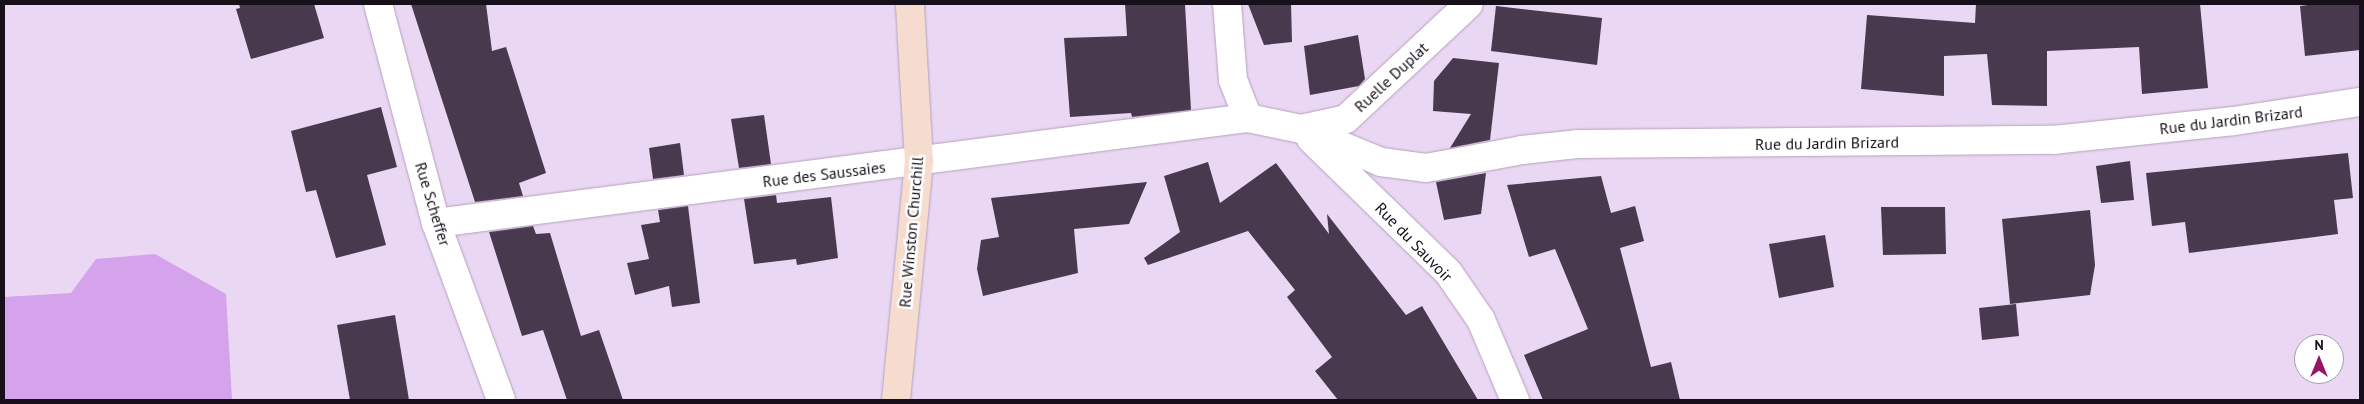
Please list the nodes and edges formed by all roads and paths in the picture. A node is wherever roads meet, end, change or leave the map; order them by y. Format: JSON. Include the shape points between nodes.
{"nodes":[{"id":1,"x":378,"y":4,"type":"edge"},
{"id":2,"x":910,"y":4,"type":"edge"},
{"id":3,"x":1227,"y":4,"type":"edge"},
{"id":4,"x":1469,"y":4,"type":"edge"},
{"id":5,"x":2360,"y":102,"type":"edge"},
{"id":6,"x":1248,"y":118,"type":"junction"},
{"id":7,"x":1301,"y":129,"type":"junction"},
{"id":8,"x":919,"y":162,"type":"junction"},
{"id":9,"x":436,"y":222,"type":"junction"},
{"id":10,"x":502,"y":400,"type":"edge"},
{"id":11,"x":896,"y":400,"type":"edge"},
{"id":12,"x":1515,"y":400,"type":"edge"}],
"edges":[{"from":1,"to":9,"type":"street","name":"Rue Scheffer"},
{"from":2,"to":8,"type":"main road","name":"Rue Winston Churchill"},
{"from":3,"to":6,"type":"street","via":[[1233,80]]},
{"from":4,"to":7,"type":"street","name":"Ruelle Duplat","via":[[1346,119]]},
{"from":5,"to":7,"type":"street","name":"Rue du Jardin Brizard","via":[[2234,121],[2053,140],[1577,144],[1522,150],[1426,168],[1381,162]]},
{"from":6,"to":7,"type":"street","name":"Rue des Saussaies"},
{"from":6,"to":8,"type":"street","name":"Rue des Saussaies"},
{"from":7,"to":12,"type":"street","name":"Rue du Sauvoir","via":[[1448,272],[1481,320]]},
{"from":8,"to":9,"type":"street","name":"Rue des Saussaies"},
{"from":8,"to":11,"type":"main road","name":"Rue Winston Churchill"},
{"from":9,"to":10,"type":"street","name":"Rue Scheffer"}]}
